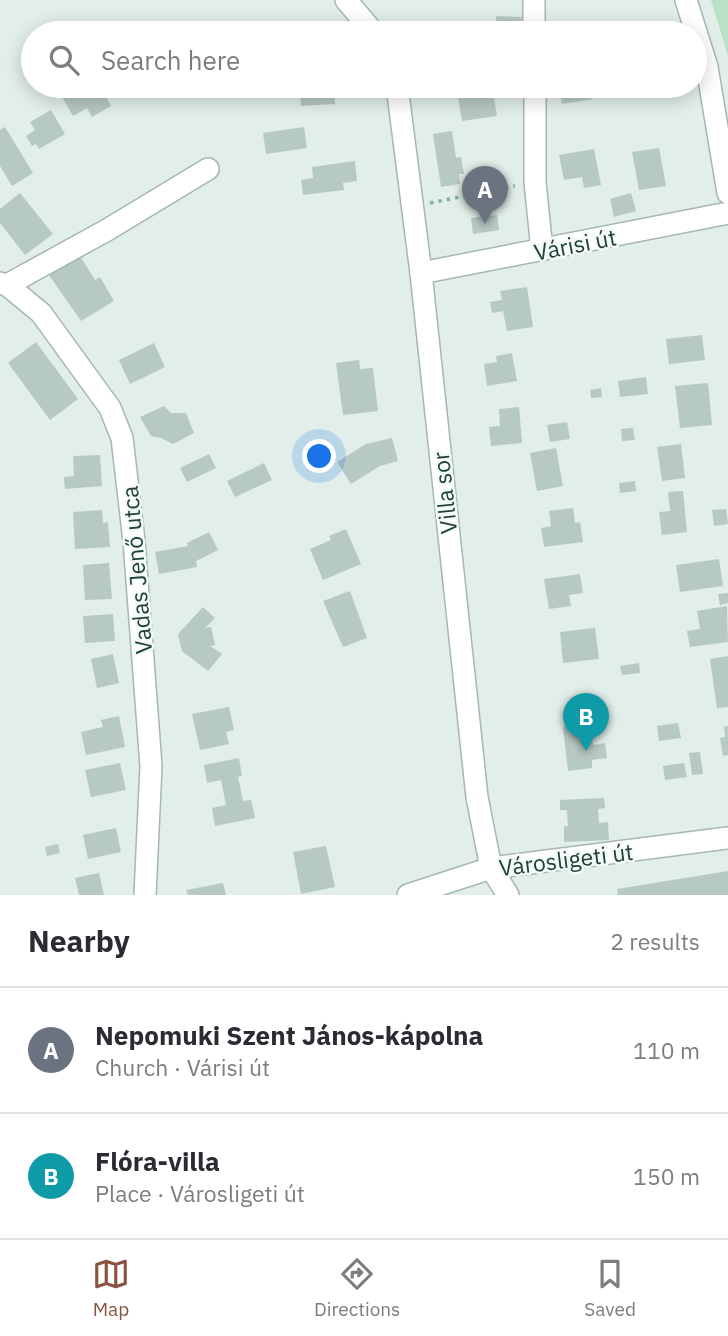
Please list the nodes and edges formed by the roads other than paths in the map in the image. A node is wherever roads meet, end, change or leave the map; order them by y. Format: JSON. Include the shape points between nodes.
{"nodes":[{"id":1,"x":346,"y":0,"type":"edge"},
{"id":2,"x":534,"y":0,"type":"edge"},
{"id":3,"x":686,"y":0,"type":"edge"},
{"id":4,"x":364,"y":21,"type":"edge"},
{"id":5,"x":534,"y":21,"type":"edge"},
{"id":6,"x":693,"y":21,"type":"edge"},
{"id":7,"x":707,"y":67,"type":"edge"},
{"id":8,"x":398,"y":98,"type":"edge"},
{"id":9,"x":535,"y":98,"type":"edge"},
{"id":10,"x":725,"y":152,"type":"edge"},
{"id":11,"x":208,"y":169,"type":"dead end"},
{"id":12,"x":728,"y":193,"type":"edge"},
{"id":13,"x":728,"y":213,"type":"edge"},
{"id":14,"x":542,"y":250,"type":"junction"},
{"id":15,"x":421,"y":273,"type":"junction"},
{"id":16,"x":4,"y":284,"type":"edge"},
{"id":17,"x":728,"y":838,"type":"edge"},
{"id":18,"x":491,"y":868,"type":"junction"},
{"id":19,"x":145,"y":895,"type":"edge"},
{"id":20,"x":408,"y":895,"type":"edge"},
{"id":21,"x":508,"y":895,"type":"edge"}],
"edges":[{"from":1,"to":4,"type":"street"},
{"from":2,"to":5,"type":"street"},
{"from":3,"to":6,"type":"street"},
{"from":7,"to":10,"type":"street"},
{"from":8,"to":15,"type":"street","name":"Villa sor"},
{"from":9,"to":14,"type":"street","via":[[535,182]]},
{"from":10,"to":12,"type":"street"},
{"from":11,"to":16,"type":"street","name":"Vadas Jenő utca","via":[[107,230]]},
{"from":13,"to":14,"type":"street","name":"Várisi út"},
{"from":14,"to":15,"type":"street","name":"Várisi út"},
{"from":15,"to":18,"type":"street","name":"Villa sor","via":[[477,797]]},
{"from":16,"to":19,"type":"street","name":"Vadas Jenő utca","via":[[41,313],[110,408],[122,438],[150,766]]},
{"from":17,"to":18,"type":"street","name":"Városligeti út"},
{"from":18,"to":20,"type":"street","name":"Városligeti út"},
{"from":18,"to":21,"type":"street","name":"Villa sor"}]}
